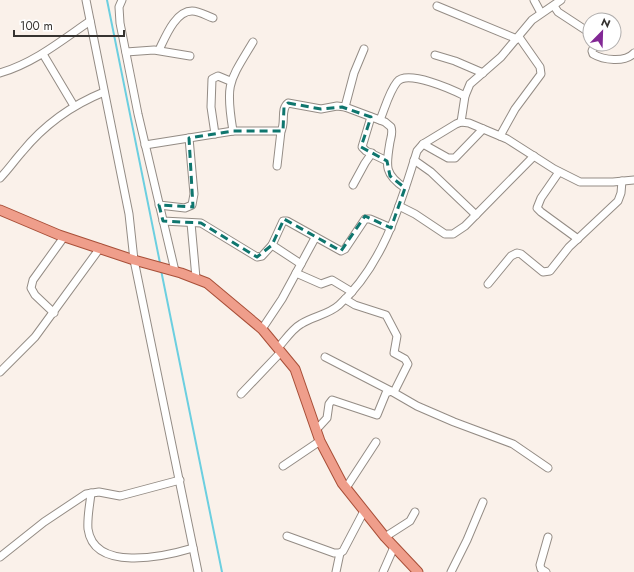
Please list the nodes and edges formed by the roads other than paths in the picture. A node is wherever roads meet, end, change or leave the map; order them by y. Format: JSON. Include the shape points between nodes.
{"nodes":[{"id":1,"x":86,"y":0,"type":"edge"},
{"id":2,"x":122,"y":0,"type":"edge"},
{"id":3,"x":534,"y":0,"type":"edge"},
{"id":4,"x":562,"y":0,"type":"edge"},
{"id":5,"x":437,"y":6,"type":"dead end"},
{"id":6,"x":554,"y":6,"type":"junction"},
{"id":7,"x":541,"y":13,"type":"junction"},
{"id":8,"x":213,"y":18,"type":"dead end"},
{"id":9,"x":90,"y":21,"type":"junction"},
{"id":10,"x":582,"y":28,"type":"edge"},
{"id":11,"x":518,"y":38,"type":"junction"},
{"id":12,"x":253,"y":42,"type":"dead end"},
{"id":13,"x":364,"y":49,"type":"dead end"},
{"id":14,"x":159,"y":50,"type":"junction"},
{"id":15,"x":126,"y":52,"type":"junction"},
{"id":16,"x":592,"y":52,"type":"edge"},
{"id":17,"x":43,"y":54,"type":"junction"},
{"id":18,"x":435,"y":55,"type":"dead end"},
{"id":19,"x":190,"y":56,"type":"dead end"},
{"id":20,"x":632,"y":57,"type":"edge"},
{"id":21,"x":0,"y":73,"type":"edge"},
{"id":22,"x":483,"y":73,"type":"junction"},
{"id":23,"x":230,"y":81,"type":"junction"},
{"id":24,"x":104,"y":92,"type":"junction"},
{"id":25,"x":465,"y":96,"type":"junction"},
{"id":26,"x":74,"y":106,"type":"junction"},
{"id":27,"x":345,"y":107,"type":"junction"},
{"id":28,"x":371,"y":117,"type":"junction"},
{"id":29,"x":380,"y":120,"type":"junction"},
{"id":30,"x":461,"y":122,"type":"junction"},
{"id":31,"x":483,"y":129,"type":"junction"},
{"id":32,"x":233,"y":131,"type":"junction"},
{"id":33,"x":281,"y":131,"type":"junction"},
{"id":34,"x":215,"y":134,"type":"junction"},
{"id":35,"x":500,"y":136,"type":"junction"},
{"id":36,"x":189,"y":138,"type":"junction"},
{"id":37,"x":423,"y":144,"type":"junction"},
{"id":38,"x":146,"y":145,"type":"junction"},
{"id":39,"x":372,"y":153,"type":"junction"},
{"id":40,"x":534,"y":156,"type":"junction"},
{"id":41,"x":387,"y":160,"type":"junction"},
{"id":42,"x":414,"y":160,"type":"junction"},
{"id":43,"x":277,"y":166,"type":"dead end"},
{"id":44,"x":559,"y":172,"type":"junction"},
{"id":45,"x":0,"y":178,"type":"edge"},
{"id":46,"x":634,"y":180,"type":"edge"},
{"id":47,"x":622,"y":181,"type":"junction"},
{"id":48,"x":353,"y":185,"type":"dead end"},
{"id":49,"x":405,"y":188,"type":"junction"},
{"id":50,"x":159,"y":205,"type":"junction"},
{"id":51,"x":399,"y":206,"type":"junction"},
{"id":52,"x":0,"y":210,"type":"edge"},
{"id":53,"x":476,"y":215,"type":"junction"},
{"id":54,"x":163,"y":221,"type":"junction"},
{"id":55,"x":190,"y":222,"type":"junction"},
{"id":56,"x":391,"y":228,"type":"junction"},
{"id":57,"x":64,"y":237,"type":"junction"},
{"id":58,"x":315,"y":238,"type":"junction"},
{"id":59,"x":578,"y":239,"type":"junction"},
{"id":60,"x":272,"y":245,"type":"junction"},
{"id":61,"x":100,"y":248,"type":"junction"},
{"id":62,"x":137,"y":261,"type":"junction"},
{"id":63,"x":301,"y":264,"type":"junction"},
{"id":64,"x":172,"y":270,"type":"junction"},
{"id":65,"x":296,"y":273,"type":"junction"},
{"id":66,"x":196,"y":278,"type":"junction"},
{"id":67,"x":488,"y":284,"type":"dead end"},
{"id":68,"x":352,"y":292,"type":"junction"},
{"id":69,"x":345,"y":299,"type":"junction"},
{"id":70,"x":54,"y":313,"type":"junction"},
{"id":71,"x":262,"y":329,"type":"junction"},
{"id":72,"x":279,"y":350,"type":"junction"},
{"id":73,"x":325,"y":357,"type":"dead end"},
{"id":74,"x":0,"y":372,"type":"edge"},
{"id":75,"x":392,"y":391,"type":"junction"},
{"id":76,"x":241,"y":394,"type":"dead end"},
{"id":77,"x":316,"y":430,"type":"junction"},
{"id":78,"x":320,"y":441,"type":"junction"},
{"id":79,"x":376,"y":442,"type":"dead end"},
{"id":80,"x":283,"y":466,"type":"dead end"},
{"id":81,"x":548,"y":468,"type":"dead end"},
{"id":82,"x":180,"y":480,"type":"junction"},
{"id":83,"x":346,"y":488,"type":"junction"},
{"id":84,"x":91,"y":492,"type":"junction"},
{"id":85,"x":482,"y":502,"type":"dead end"},
{"id":86,"x":364,"y":511,"type":"junction"},
{"id":87,"x":415,"y":512,"type":"dead end"},
{"id":88,"x":287,"y":536,"type":"dead end"},
{"id":89,"x":385,"y":537,"type":"junction"},
{"id":90,"x":548,"y":537,"type":"dead end"},
{"id":91,"x":394,"y":547,"type":"junction"},
{"id":92,"x":193,"y":548,"type":"junction"},
{"id":93,"x":340,"y":553,"type":"junction"},
{"id":94,"x":0,"y":557,"type":"edge"},
{"id":95,"x":198,"y":572,"type":"edge"},
{"id":96,"x":336,"y":572,"type":"edge"},
{"id":97,"x":383,"y":572,"type":"edge"},
{"id":98,"x":418,"y":572,"type":"edge"},
{"id":99,"x":451,"y":572,"type":"edge"},
{"id":100,"x":546,"y":572,"type":"edge"}],
"edges":[{"from":1,"to":9,"type":"street"},
{"from":2,"to":15,"type":"street","via":[[119,14]]},
{"from":3,"to":7,"type":"street"},
{"from":4,"to":6,"type":"street"},
{"from":5,"to":11,"type":"street"},
{"from":6,"to":7,"type":"street"},
{"from":6,"to":10,"type":"street","via":[[558,12]]},
{"from":7,"to":11,"type":"street"},
{"from":8,"to":14,"type":"street","via":[[196,12],[187,12],[173,25]]},
{"from":9,"to":17,"type":"street"},
{"from":9,"to":24,"type":"street"},
{"from":11,"to":22,"type":"street"},
{"from":11,"to":35,"type":"street","via":[[540,67],[541,74],[515,109]]},
{"from":12,"to":23,"type":"street"},
{"from":13,"to":27,"type":"street","via":[[354,73]]},
{"from":14,"to":15,"type":"street"},
{"from":14,"to":19,"type":"street"},
{"from":15,"to":38,"type":"street"},
{"from":16,"to":20,"type":"street","via":[[594,55],[609,59]]},
{"from":17,"to":21,"type":"street","via":[[21,66]]},
{"from":17,"to":26,"type":"street"},
{"from":18,"to":22,"type":"street"},
{"from":22,"to":25,"type":"street","via":[[470,84]]},
{"from":23,"to":32,"type":"street","via":[[228,98]]},
{"from":23,"to":34,"type":"street","via":[[218,76],[212,79],[211,107]]},
{"from":24,"to":26,"type":"street"},
{"from":24,"to":62,"type":"street"},
{"from":25,"to":29,"type":"street","via":[[433,82],[403,79],[397,82]]},
{"from":25,"to":30,"type":"street"},
{"from":26,"to":45,"type":"street","via":[[46,128]]},
{"from":27,"to":28,"type":"street"},
{"from":27,"to":33,"type":"street","via":[[321,109],[288,103],[284,107],[284,124]]},
{"from":28,"to":29,"type":"street"},
{"from":28,"to":39,"type":"street","via":[[362,144],[363,148]]},
{"from":29,"to":41,"type":"street","via":[[389,124],[392,129]]},
{"from":30,"to":31,"type":"street"},
{"from":30,"to":37,"type":"street"},
{"from":31,"to":35,"type":"street"},
{"from":31,"to":37,"type":"street","via":[[455,158],[448,158]]},
{"from":32,"to":33,"type":"street"},
{"from":32,"to":34,"type":"street"},
{"from":33,"to":43,"type":"street"},
{"from":34,"to":36,"type":"street"},
{"from":35,"to":40,"type":"street"},
{"from":36,"to":38,"type":"street"},
{"from":36,"to":50,"type":"street","via":[[194,194],[192,205],[185,208]]},
{"from":37,"to":42,"type":"street"},
{"from":38,"to":50,"type":"street"},
{"from":39,"to":41,"type":"street"},
{"from":39,"to":48,"type":"street"},
{"from":40,"to":44,"type":"street"},
{"from":40,"to":53,"type":"street"},
{"from":41,"to":49,"type":"street","via":[[390,176]]},
{"from":42,"to":49,"type":"street"},
{"from":42,"to":53,"type":"street","via":[[431,172]]},
{"from":44,"to":47,"type":"street","via":[[580,182]]},
{"from":44,"to":59,"type":"street","via":[[540,198],[537,208]]},
{"from":46,"to":47,"type":"street"},
{"from":47,"to":59,"type":"street","via":[[618,201]]},
{"from":49,"to":51,"type":"street"},
{"from":50,"to":54,"type":"street"},
{"from":51,"to":53,"type":"street","via":[[449,235],[459,231]]},
{"from":51,"to":56,"type":"street"},
{"from":52,"to":57,"type":"main road"},
{"from":54,"to":55,"type":"street"},
{"from":54,"to":64,"type":"street"},
{"from":55,"to":60,"type":"street","via":[[206,226],[258,257]]},
{"from":55,"to":66,"type":"street"},
{"from":56,"to":58,"type":"street","via":[[365,219],[343,251]]},
{"from":56,"to":68,"type":"street","via":[[376,258]]},
{"from":57,"to":61,"type":"main road"},
{"from":57,"to":70,"type":"street","via":[[30,288]]},
{"from":58,"to":60,"type":"street","via":[[285,221],[281,224]]},
{"from":58,"to":63,"type":"street"},
{"from":59,"to":67,"type":"street","via":[[546,273],[517,253],[511,256]]},
{"from":60,"to":63,"type":"street"},
{"from":61,"to":62,"type":"main road"},
{"from":61,"to":70,"type":"street"},
{"from":62,"to":64,"type":"main road"},
{"from":62,"to":82,"type":"street"},
{"from":63,"to":65,"type":"street"},
{"from":64,"to":66,"type":"main road"},
{"from":65,"to":68,"type":"street","via":[[321,284],[332,280]]},
{"from":65,"to":71,"type":"street"},
{"from":66,"to":71,"type":"main road","via":[[207,283]]},
{"from":68,"to":69,"type":"street"},
{"from":69,"to":72,"type":"street","via":[[327,313],[299,325]]},
{"from":69,"to":75,"type":"street","via":[[388,317],[397,336],[394,353],[405,359],[408,364]]},
{"from":70,"to":74,"type":"street","via":[[19,355]]},
{"from":71,"to":72,"type":"main road"},
{"from":72,"to":76,"type":"street"},
{"from":72,"to":77,"type":"main road","via":[[295,369]]},
{"from":73,"to":75,"type":"street"},
{"from":75,"to":77,"type":"street","via":[[386,393],[377,415],[332,400],[327,418]]},
{"from":75,"to":81,"type":"street","via":[[435,414],[516,446]]},
{"from":77,"to":78,"type":"main road"},
{"from":78,"to":80,"type":"street"},
{"from":78,"to":83,"type":"main road"},
{"from":79,"to":83,"type":"street"},
{"from":82,"to":84,"type":"street","via":[[120,496]]},
{"from":82,"to":92,"type":"street"},
{"from":83,"to":86,"type":"main road"},
{"from":84,"to":92,"type":"street","via":[[89,533],[95,547],[110,558],[145,560]]},
{"from":84,"to":94,"type":"street","via":[[57,513]]},
{"from":85,"to":99,"type":"street"},
{"from":86,"to":89,"type":"main road"},
{"from":86,"to":93,"type":"street"},
{"from":87,"to":89,"type":"street","via":[[410,521]]},
{"from":88,"to":93,"type":"street"},
{"from":89,"to":91,"type":"main road"},
{"from":90,"to":100,"type":"street","via":[[540,565]]},
{"from":91,"to":97,"type":"street"},
{"from":91,"to":98,"type":"main road"},
{"from":92,"to":95,"type":"street"},
{"from":93,"to":96,"type":"street"}]}
